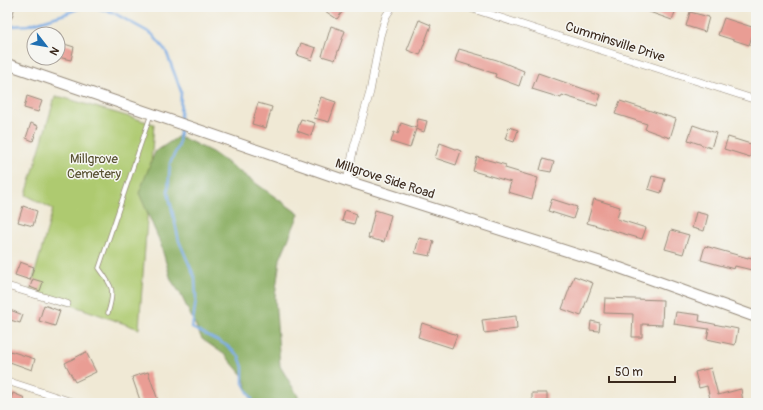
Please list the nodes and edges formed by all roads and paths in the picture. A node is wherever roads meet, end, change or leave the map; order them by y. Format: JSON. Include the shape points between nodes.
{"nodes":[{"id":1,"x":10,"y":7,"type":"edge"},
{"id":2,"x":392,"y":7,"type":"edge"},
{"id":3,"x":467,"y":7,"type":"edge"},
{"id":4,"x":7,"y":15,"type":"edge"},
{"id":5,"x":7,"y":64,"type":"edge"},
{"id":6,"x":756,"y":100,"type":"edge"},
{"id":7,"x":151,"y":113,"type":"junction"},
{"id":8,"x":347,"y":181,"type":"junction"},
{"id":9,"x":7,"y":286,"type":"edge"},
{"id":10,"x":67,"y":304,"type":"dead end"},
{"id":11,"x":108,"y":313,"type":"dead end"},
{"id":12,"x":756,"y":316,"type":"edge"},
{"id":13,"x":7,"y":381,"type":"edge"},
{"id":14,"x":75,"y":403,"type":"edge"}],
"edges":[{"from":1,"to":4,"type":"main road"},
{"from":2,"to":8,"type":"street","via":[[386,16],[380,36],[370,92]]},
{"from":3,"to":6,"type":"street","name":"Cumminsville Drive"},
{"from":5,"to":7,"type":"main road","name":"Millgrove Side Road"},
{"from":7,"to":8,"type":"main road","name":"Millgrove Side Road"},
{"from":7,"to":11,"type":"lane","via":[[99,268],[111,283],[113,297]]},
{"from":8,"to":12,"type":"main road","name":"Millgrove Side Road","via":[[620,268]]},
{"from":9,"to":10,"type":"street"},
{"from":13,"to":14,"type":"street"}]}
